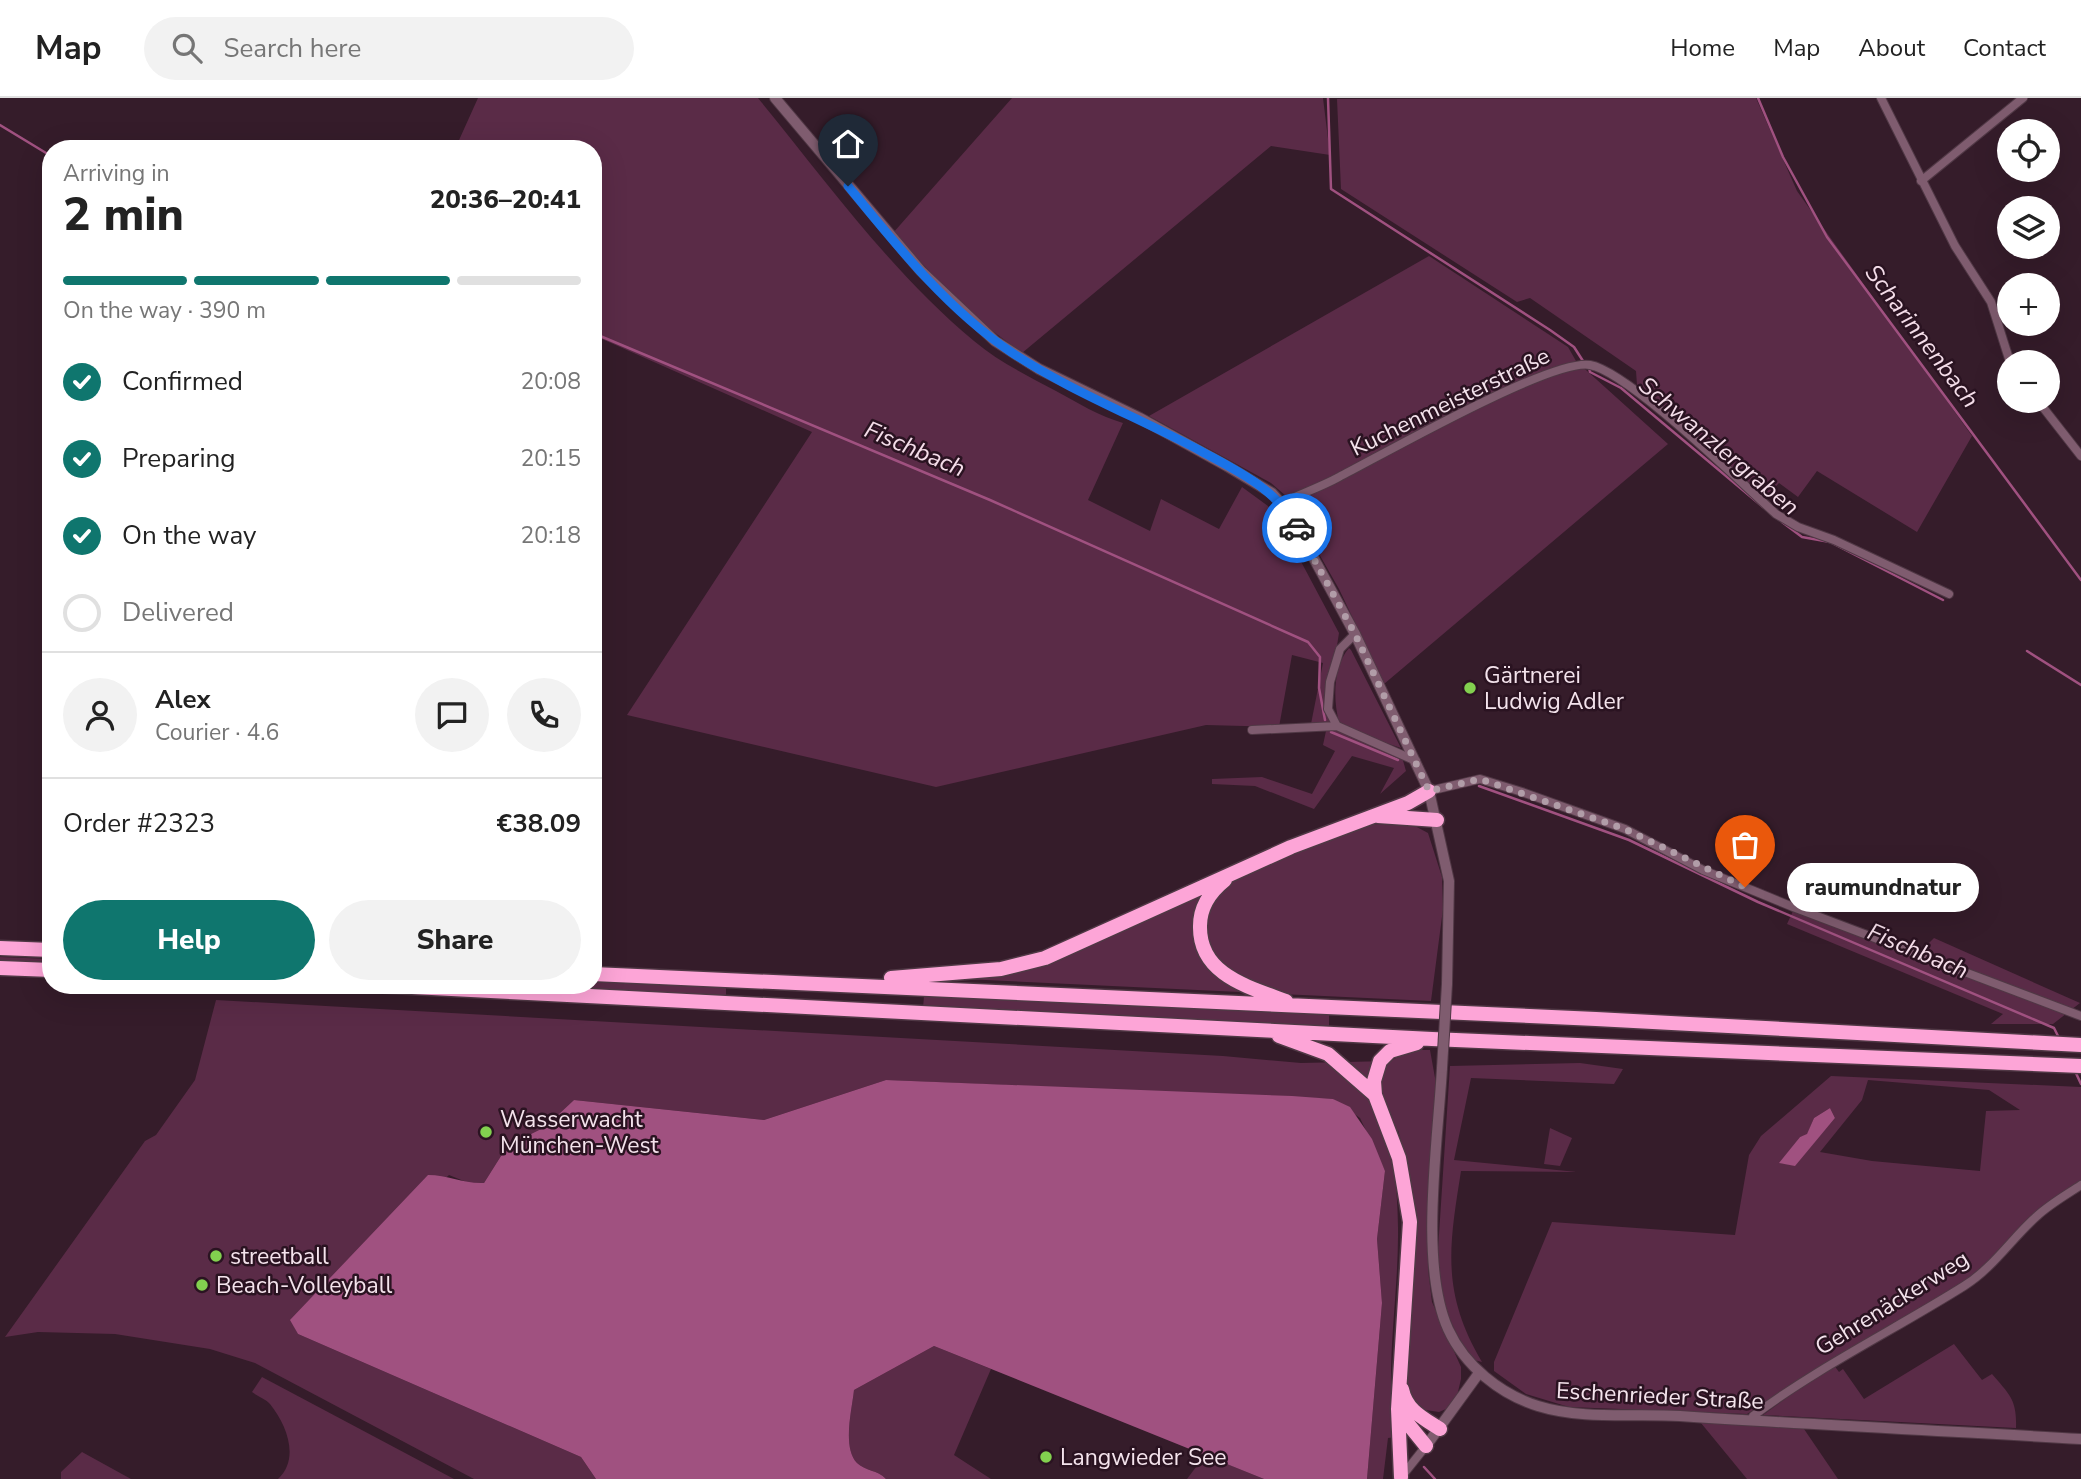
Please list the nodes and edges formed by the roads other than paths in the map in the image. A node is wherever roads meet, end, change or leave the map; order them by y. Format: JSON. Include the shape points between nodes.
{"nodes":[{"id":1,"x":775,"y":98,"type":"edge"},
{"id":2,"x":1881,"y":98,"type":"edge"},
{"id":3,"x":2023,"y":98,"type":"edge"},
{"id":4,"x":1921,"y":181,"type":"junction"},
{"id":5,"x":2006,"y":350,"type":"edge"},
{"id":6,"x":2047,"y":413,"type":"edge"},
{"id":7,"x":2081,"y":456,"type":"edge"},
{"id":8,"x":1281,"y":503,"type":"junction"},
{"id":9,"x":1949,"y":594,"type":"dead end"},
{"id":10,"x":1355,"y":634,"type":"junction"},
{"id":11,"x":1337,"y":726,"type":"junction"},
{"id":12,"x":1252,"y":730,"type":"dead end"},
{"id":13,"x":1416,"y":761,"type":"junction"},
{"id":14,"x":1429,"y":791,"type":"junction"},
{"id":15,"x":1373,"y":816,"type":"junction"},
{"id":16,"x":1437,"y":820,"type":"junction"},
{"id":17,"x":1231,"y":875,"type":"junction"},
{"id":18,"x":0,"y":948,"type":"edge"},
{"id":19,"x":42,"y":950,"type":"edge"},
{"id":20,"x":0,"y":968,"type":"edge"},
{"id":21,"x":42,"y":970,"type":"edge"},
{"id":22,"x":602,"y":974,"type":"edge"},
{"id":23,"x":814,"y":984,"type":"junction"},
{"id":24,"x":551,"y":994,"type":"edge"},
{"id":25,"x":1298,"y":1006,"type":"junction"},
{"id":26,"x":2081,"y":1016,"type":"edge"},
{"id":27,"x":1264,"y":1030,"type":"junction"},
{"id":28,"x":1432,"y":1039,"type":"junction"},
{"id":29,"x":2068,"y":1045,"type":"edge"},
{"id":30,"x":2075,"y":1066,"type":"edge"},
{"id":31,"x":1375,"y":1095,"type":"junction"},
{"id":32,"x":2081,"y":1185,"type":"edge"},
{"id":33,"x":1479,"y":1373,"type":"junction"},
{"id":34,"x":1401,"y":1385,"type":"junction"},
{"id":35,"x":1398,"y":1409,"type":"junction"},
{"id":36,"x":1752,"y":1420,"type":"junction"},
{"id":37,"x":1440,"y":1429,"type":"junction"},
{"id":38,"x":2081,"y":1439,"type":"edge"},
{"id":39,"x":1426,"y":1446,"type":"junction"},
{"id":40,"x":1400,"y":1478,"type":"edge"}],
"edges":[{"from":1,"to":8,"type":"street","via":[[905,254],[995,341],[1039,369],[1259,484]]},
{"from":2,"to":4,"type":"street"},
{"from":3,"to":4,"type":"street"},
{"from":4,"to":5,"type":"street","via":[[1991,302]]},
{"from":6,"to":7,"type":"street"},
{"from":8,"to":9,"type":"street","name":"Kuchenmeisterstraße","via":[[1482,403],[1571,365],[1589,364],[1638,391],[1776,514]]},
{"from":8,"to":10,"type":"street"},
{"from":10,"to":11,"type":"street","via":[[1340,649],[1331,682],[1328,709]]},
{"from":10,"to":13,"type":"street"},
{"from":11,"to":12,"type":"street"},
{"from":11,"to":13,"type":"street"},
{"from":13,"to":14,"type":"street"},
{"from":14,"to":15,"type":"highway"},
{"from":14,"to":16,"type":"street"},
{"from":14,"to":26,"type":"street","via":[[1480,779],[1522,792],[1625,829],[1703,870],[1793,907]]},
{"from":15,"to":16,"type":"highway"},
{"from":15,"to":17,"type":"highway"},
{"from":16,"to":33,"type":"street","name":"Eschenrieder Straße","bridge":true,"via":[[1450,881],[1432,1264],[1437,1298],[1449,1331]]},
{"from":17,"to":23,"type":"highway","via":[[1045,958],[989,971],[909,978],[836,977]]},
{"from":17,"to":25,"type":"highway","via":[[1209,897],[1200,915],[1206,955],[1232,979]]},
{"from":18,"to":19,"type":"highway"},
{"from":20,"to":21,"type":"highway"},
{"from":22,"to":23,"type":"highway"},
{"from":23,"to":25,"type":"highway"},
{"from":24,"to":27,"type":"highway"},
{"from":25,"to":29,"type":"highway"},
{"from":27,"to":28,"type":"highway"},
{"from":27,"to":31,"type":"highway","via":[[1328,1054]]},
{"from":28,"to":30,"type":"highway"},
{"from":28,"to":31,"type":"highway","via":[[1403,1046],[1380,1061]]},
{"from":31,"to":34,"type":"highway","via":[[1399,1158],[1410,1222]]},
{"from":32,"to":36,"type":"street","name":"Gehrenäckerweg","via":[[2036,1216],[1965,1285],[1837,1359]]},
{"from":33,"to":36,"type":"street","name":"Eschenrieder Straße","via":[[1507,1392],[1552,1410]]},
{"from":33,"to":37,"type":"street"},
{"from":34,"to":35,"type":"highway"},
{"from":34,"to":37,"type":"highway","via":[[1404,1401]]},
{"from":35,"to":39,"type":"highway"},
{"from":35,"to":40,"type":"highway"},
{"from":36,"to":38,"type":"street","name":"Eschenrieder Straße"},
{"from":37,"to":39,"type":"street"},
{"from":39,"to":40,"type":"street"}]}
